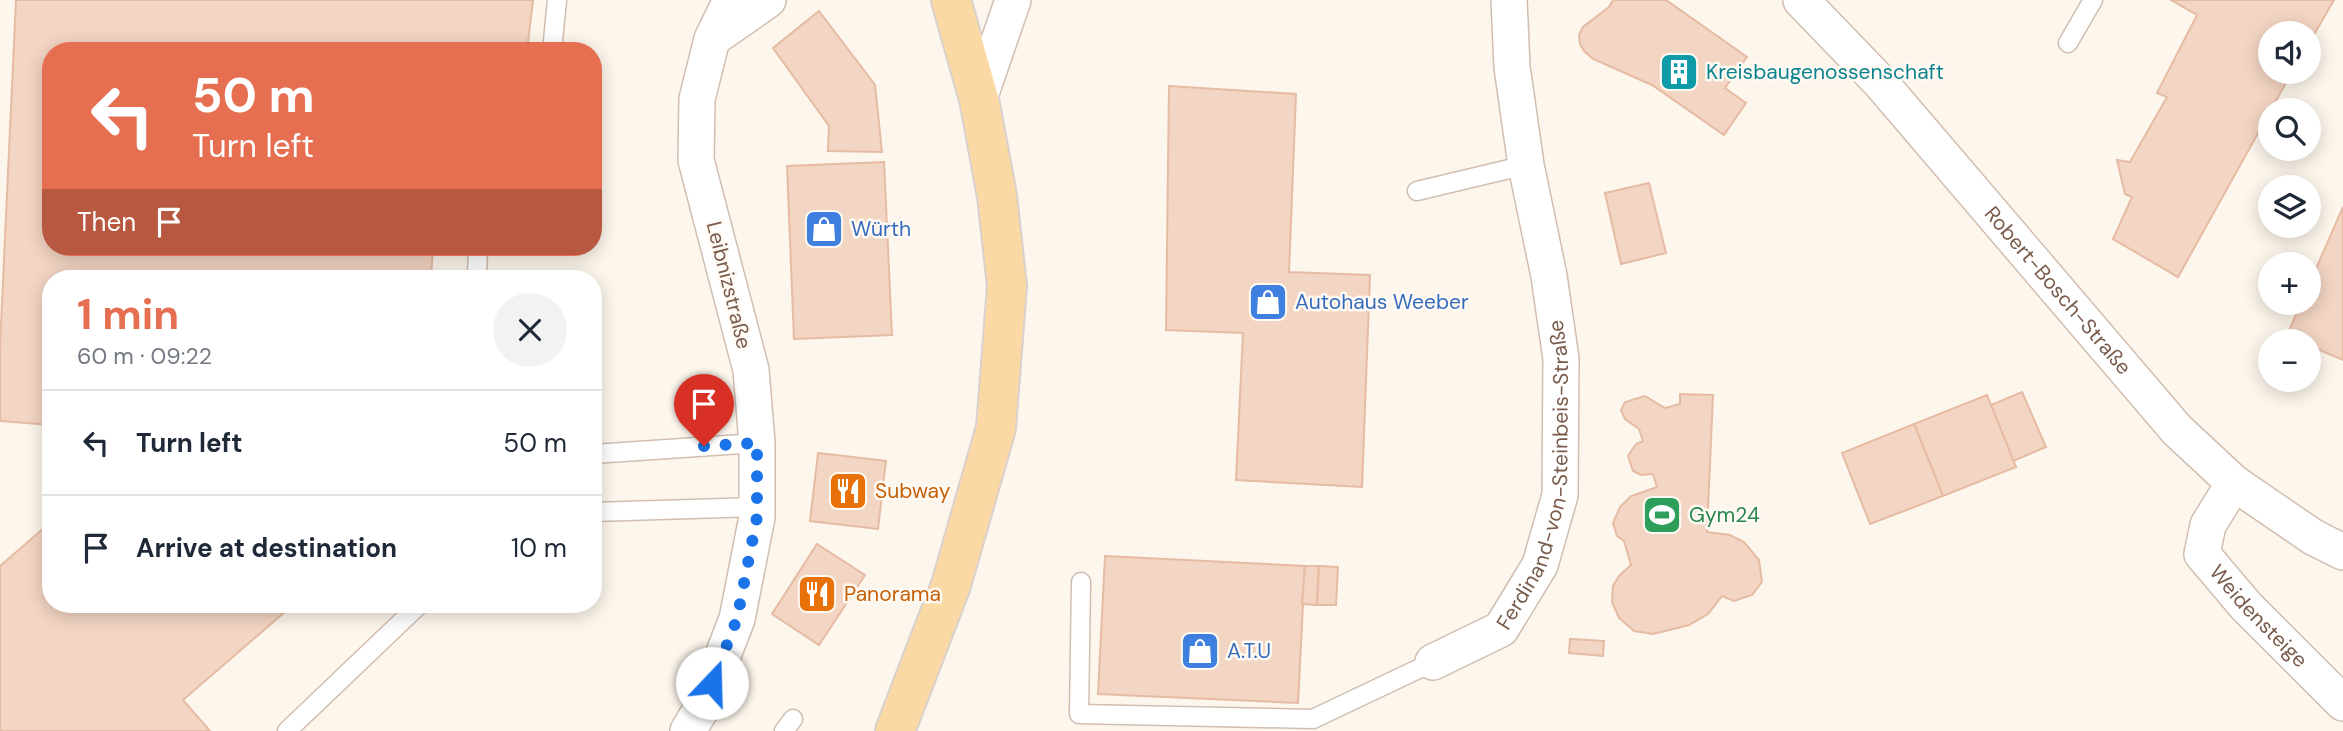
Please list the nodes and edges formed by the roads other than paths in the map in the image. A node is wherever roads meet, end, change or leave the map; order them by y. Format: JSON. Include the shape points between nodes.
{"nodes":[{"id":1,"x":556,"y":0,"type":"edge"},
{"id":2,"x":730,"y":0,"type":"edge"},
{"id":3,"x":768,"y":0,"type":"edge"},
{"id":4,"x":951,"y":0,"type":"edge"},
{"id":5,"x":1013,"y":0,"type":"edge"},
{"id":6,"x":1510,"y":0,"type":"edge"},
{"id":7,"x":1801,"y":0,"type":"edge"},
{"id":8,"x":2093,"y":0,"type":"edge"},
{"id":9,"x":712,"y":39,"type":"junction"},
{"id":10,"x":553,"y":42,"type":"edge"},
{"id":11,"x":2068,"y":43,"type":"dead end"},
{"id":12,"x":979,"y":99,"type":"junction"},
{"id":13,"x":1526,"y":165,"type":"junction"},
{"id":14,"x":1417,"y":191,"type":"dead end"},
{"id":15,"x":757,"y":443,"type":"junction"},
{"id":16,"x":602,"y":453,"type":"edge"},
{"id":17,"x":2234,"y":482,"type":"junction"},
{"id":18,"x":757,"y":506,"type":"junction"},
{"id":19,"x":602,"y":512,"type":"edge"},
{"id":20,"x":2343,"y":552,"type":"edge"},
{"id":21,"x":1081,"y":582,"type":"dead end"},
{"id":22,"x":411,"y":613,"type":"edge"},
{"id":23,"x":1433,"y":662,"type":"joint"},
{"id":24,"x":2343,"y":703,"type":"edge"},
{"id":25,"x":287,"y":731,"type":"edge"},
{"id":26,"x":688,"y":731,"type":"edge"},
{"id":27,"x":894,"y":731,"type":"edge"}],
"edges":[{"from":1,"to":10,"type":"lane"},
{"from":2,"to":9,"type":"street","name":"Leibnizstraße"},
{"from":3,"to":9,"type":"street"},
{"from":4,"to":12,"type":"main road"},
{"from":5,"to":12,"type":"street"},
{"from":6,"to":13,"type":"street","name":"Ferdinand-von-Steinbeis-Straße","via":[[1512,67]]},
{"from":7,"to":17,"type":"street","name":"Robert-Bosch-Straße","via":[[1879,81],[2177,430]]},
{"from":8,"to":11,"type":"lane"},
{"from":9,"to":15,"type":"street","name":"Leibnizstraße","via":[[697,99],[696,160],[751,370]]},
{"from":12,"to":27,"type":"main road","via":[[1007,286],[996,428],[951,585]]},
{"from":13,"to":14,"type":"lane"},
{"from":13,"to":23,"type":"street","name":"Ferdinand-von-Steinbeis-Straße","via":[[1561,359],[1560,495],[1540,565],[1501,629]]},
{"from":15,"to":16,"type":"lane"},
{"from":15,"to":18,"type":"street","name":"Leibnizstraße"},
{"from":17,"to":20,"type":"street","name":"Robert-Bosch-Straße"},
{"from":17,"to":24,"type":"street","name":"Weidensteige","via":[[2208,525],[2202,554],[2246,606]]},
{"from":18,"to":19,"type":"lane"},
{"from":18,"to":26,"type":"street","name":"Leibnizstraße","via":[[737,619],[704,704]]},
{"from":21,"to":23,"type":"lane","name":"Ferdinand-von-Steinbeis-Straße","via":[[1079,714],[1313,719]]},
{"from":22,"to":25,"type":"lane"}]}
